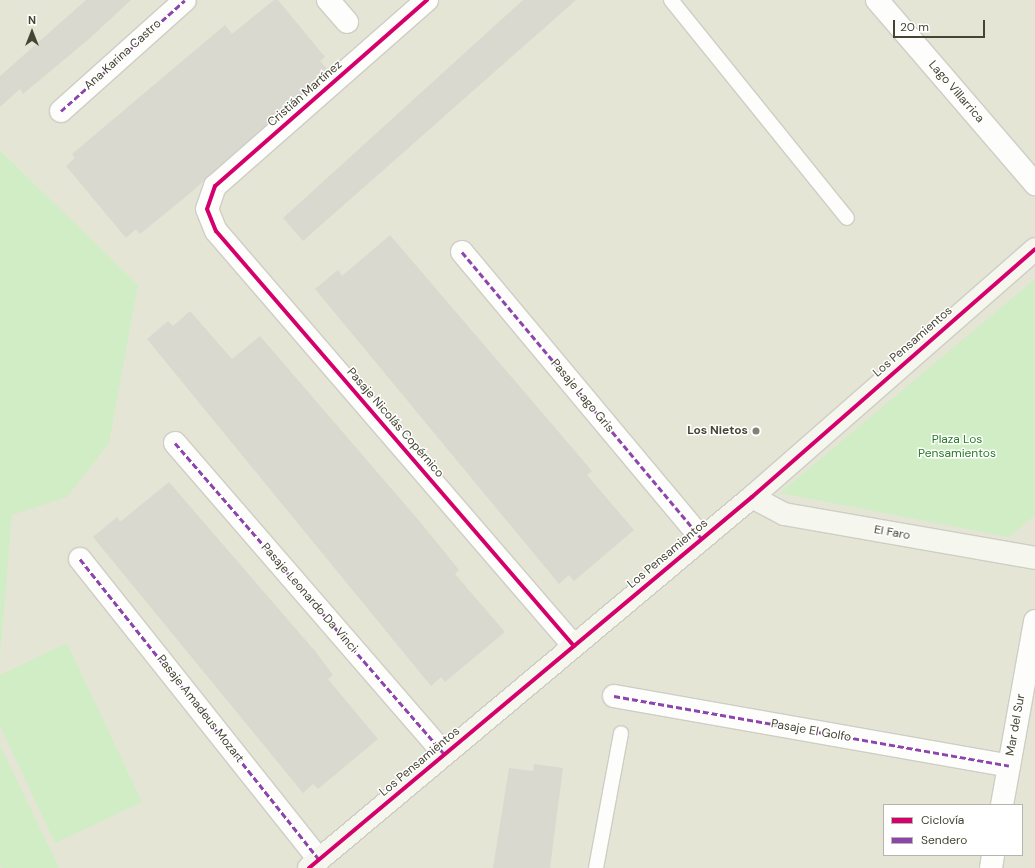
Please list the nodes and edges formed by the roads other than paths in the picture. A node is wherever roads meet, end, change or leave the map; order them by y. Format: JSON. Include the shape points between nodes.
{"nodes":[{"id":1,"x":185,"y":0,"type":"edge"},
{"id":2,"x":328,"y":0,"type":"edge"},
{"id":3,"x":427,"y":0,"type":"edge"},
{"id":4,"x":671,"y":0,"type":"edge"},
{"id":5,"x":877,"y":0,"type":"edge"},
{"id":6,"x":347,"y":22,"type":"dead end"},
{"id":7,"x":61,"y":111,"type":"dead end"},
{"id":8,"x":1035,"y":184,"type":"edge"},
{"id":9,"x":207,"y":210,"type":"joint"},
{"id":10,"x":847,"y":218,"type":"dead end"},
{"id":11,"x":1035,"y":249,"type":"edge"},
{"id":12,"x":462,"y":252,"type":"dead end"},
{"id":13,"x":175,"y":443,"type":"dead end"},
{"id":14,"x":752,"y":497,"type":"junction"},
{"id":15,"x":702,"y":539,"type":"junction"},
{"id":16,"x":1035,"y":558,"type":"edge"},
{"id":17,"x":80,"y":559,"type":"dead end"},
{"id":18,"x":1035,"y":621,"type":"edge"},
{"id":19,"x":574,"y":646,"type":"junction"},
{"id":20,"x":614,"y":696,"type":"dead end"},
{"id":21,"x":621,"y":733,"type":"dead end"},
{"id":22,"x":444,"y":754,"type":"junction"},
{"id":23,"x":1009,"y":766,"type":"junction"},
{"id":24,"x":1002,"y":804,"type":"edge"},
{"id":25,"x":993,"y":856,"type":"edge"},
{"id":26,"x":314,"y":864,"type":"edge"},
{"id":27,"x":596,"y":868,"type":"edge"},
{"id":28,"x":991,"y":868,"type":"edge"}],
"edges":[{"from":1,"to":7,"type":"street","name":"Ana Karina Castro"},
{"from":2,"to":6,"type":"street"},
{"from":3,"to":9,"type":"street","name":"Cristián Martínez","via":[[215,186]]},
{"from":4,"to":10,"type":"lane"},
{"from":5,"to":8,"type":"street","name":"Lago Villarrica"},
{"from":9,"to":19,"type":"street","name":"Pasaje Nicolás Copérnico","via":[[216,232]]},
{"from":11,"to":14,"type":"street","name":"Los Pensamientos"},
{"from":12,"to":15,"type":"street","name":"Pasaje Lago Gris"},
{"from":13,"to":22,"type":"street","name":"Pasaje Leonardo Da Vinci"},
{"from":14,"to":15,"type":"street","name":"Los Pensamientos"},
{"from":14,"to":16,"type":"street","name":"El Faro","via":[[784,514]]},
{"from":15,"to":19,"type":"street","name":"Los Pensamientos"},
{"from":17,"to":26,"type":"street","name":"Pasaje Amadeus Mozart"},
{"from":18,"to":23,"type":"street","name":"Mar del Sur"},
{"from":19,"to":22,"type":"street","name":"Los Pensamientos"},
{"from":20,"to":23,"type":"street","name":"Pasaje El Golfo"},
{"from":21,"to":27,"type":"lane"},
{"from":22,"to":26,"type":"street","name":"Los Pensamientos"},
{"from":23,"to":24,"type":"street","name":"Mar del Sur"},
{"from":25,"to":28,"type":"street"}]}
